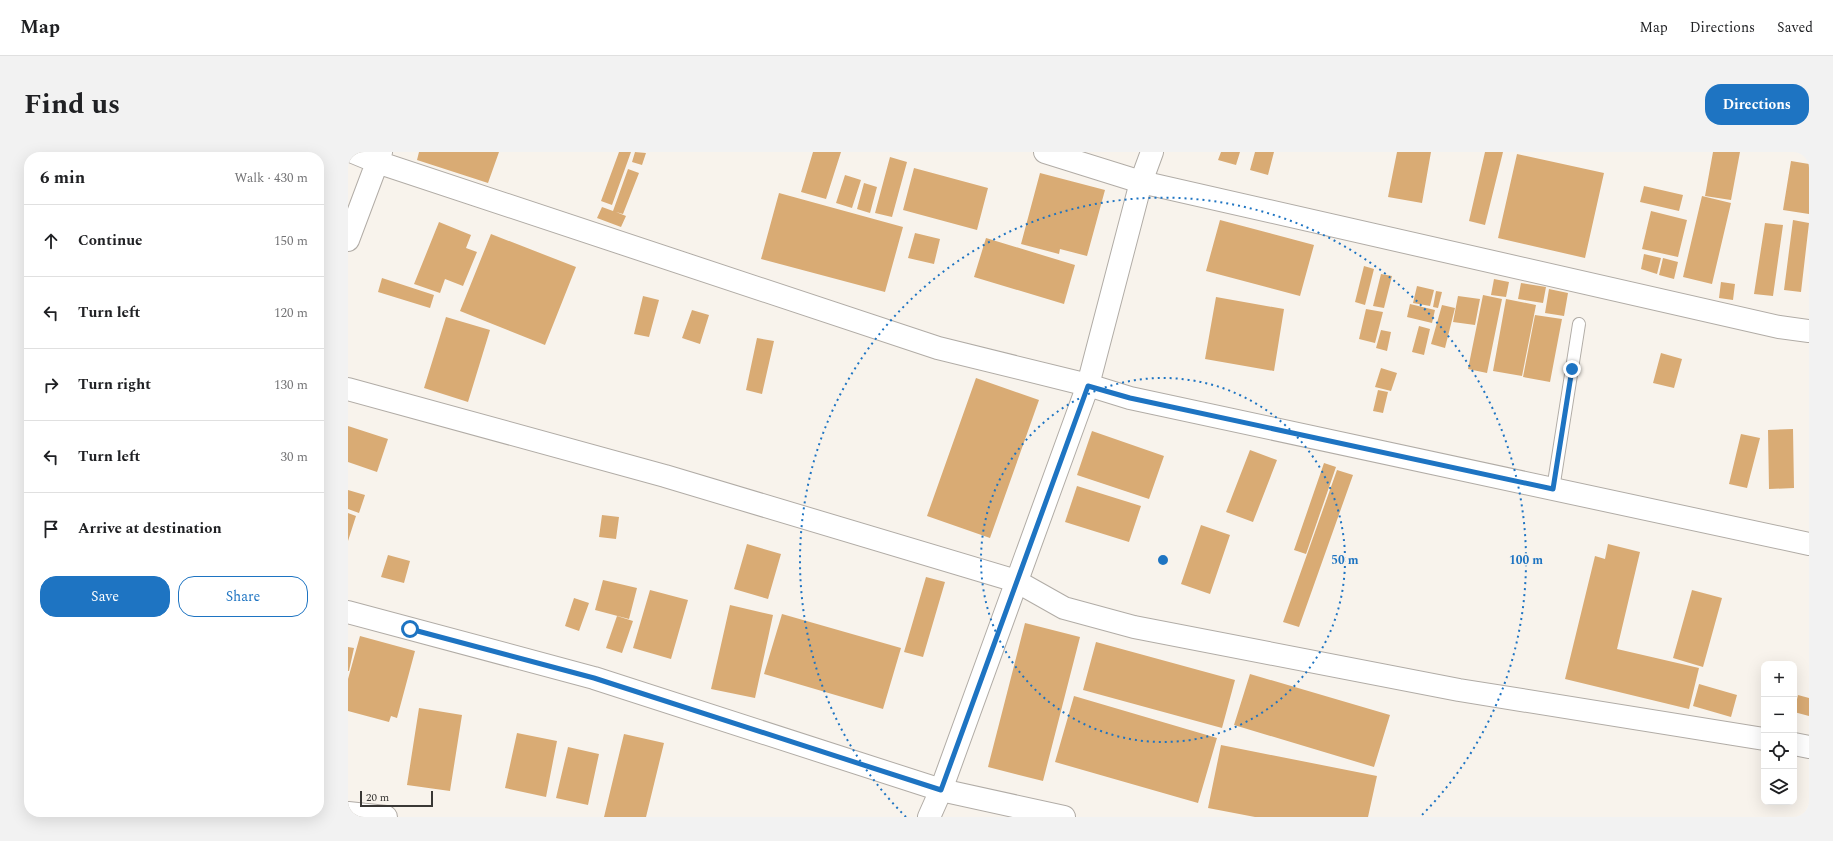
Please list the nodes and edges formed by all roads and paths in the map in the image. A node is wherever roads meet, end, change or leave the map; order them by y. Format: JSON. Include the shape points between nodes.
{"nodes":[{"id":1,"x":353,"y":152,"type":"edge"},
{"id":2,"x":1045,"y":152,"type":"edge"},
{"id":3,"x":1152,"y":152,"type":"edge"},
{"id":4,"x":379,"y":157,"type":"edge"},
{"id":5,"x":1141,"y":182,"type":"junction"},
{"id":6,"x":348,"y":240,"type":"edge"},
{"id":7,"x":1579,"y":324,"type":"dead end"},
{"id":8,"x":1809,"y":331,"type":"edge"},
{"id":9,"x":1088,"y":386,"type":"junction"},
{"id":10,"x":348,"y":389,"type":"edge"},
{"id":11,"x":1553,"y":489,"type":"junction"},
{"id":12,"x":1809,"y":544,"type":"edge"},
{"id":13,"x":1016,"y":581,"type":"junction"},
{"id":14,"x":348,"y":612,"type":"edge"},
{"id":15,"x":1761,"y":739,"type":"edge"},
{"id":16,"x":1797,"y":745,"type":"edge"},
{"id":17,"x":1809,"y":747,"type":"edge"},
{"id":18,"x":941,"y":790,"type":"junction"},
{"id":19,"x":348,"y":813,"type":"edge"},
{"id":20,"x":386,"y":817,"type":"edge"},
{"id":21,"x":929,"y":817,"type":"edge"},
{"id":22,"x":1064,"y":817,"type":"edge"}],
"edges":[{"from":1,"to":4,"type":"street"},
{"from":2,"to":5,"type":"street"},
{"from":3,"to":5,"type":"street"},
{"from":4,"to":6,"type":"street"},
{"from":4,"to":9,"type":"street","via":[[938,348]]},
{"from":5,"to":8,"type":"street","via":[[1779,327]]},
{"from":5,"to":9,"type":"street"},
{"from":7,"to":11,"type":"lane"},
{"from":9,"to":11,"type":"street","via":[[1130,398]]},
{"from":9,"to":13,"type":"street"},
{"from":10,"to":13,"type":"street","via":[[665,476]]},
{"from":11,"to":12,"type":"street"},
{"from":13,"to":15,"type":"street","via":[[1064,608],[1134,627],[1459,690]]},
{"from":13,"to":18,"type":"street"},
{"from":14,"to":18,"type":"street","via":[[594,678]]},
{"from":16,"to":17,"type":"street"},
{"from":18,"to":21,"type":"street"},
{"from":18,"to":22,"type":"street"},
{"from":19,"to":20,"type":"street"}]}
